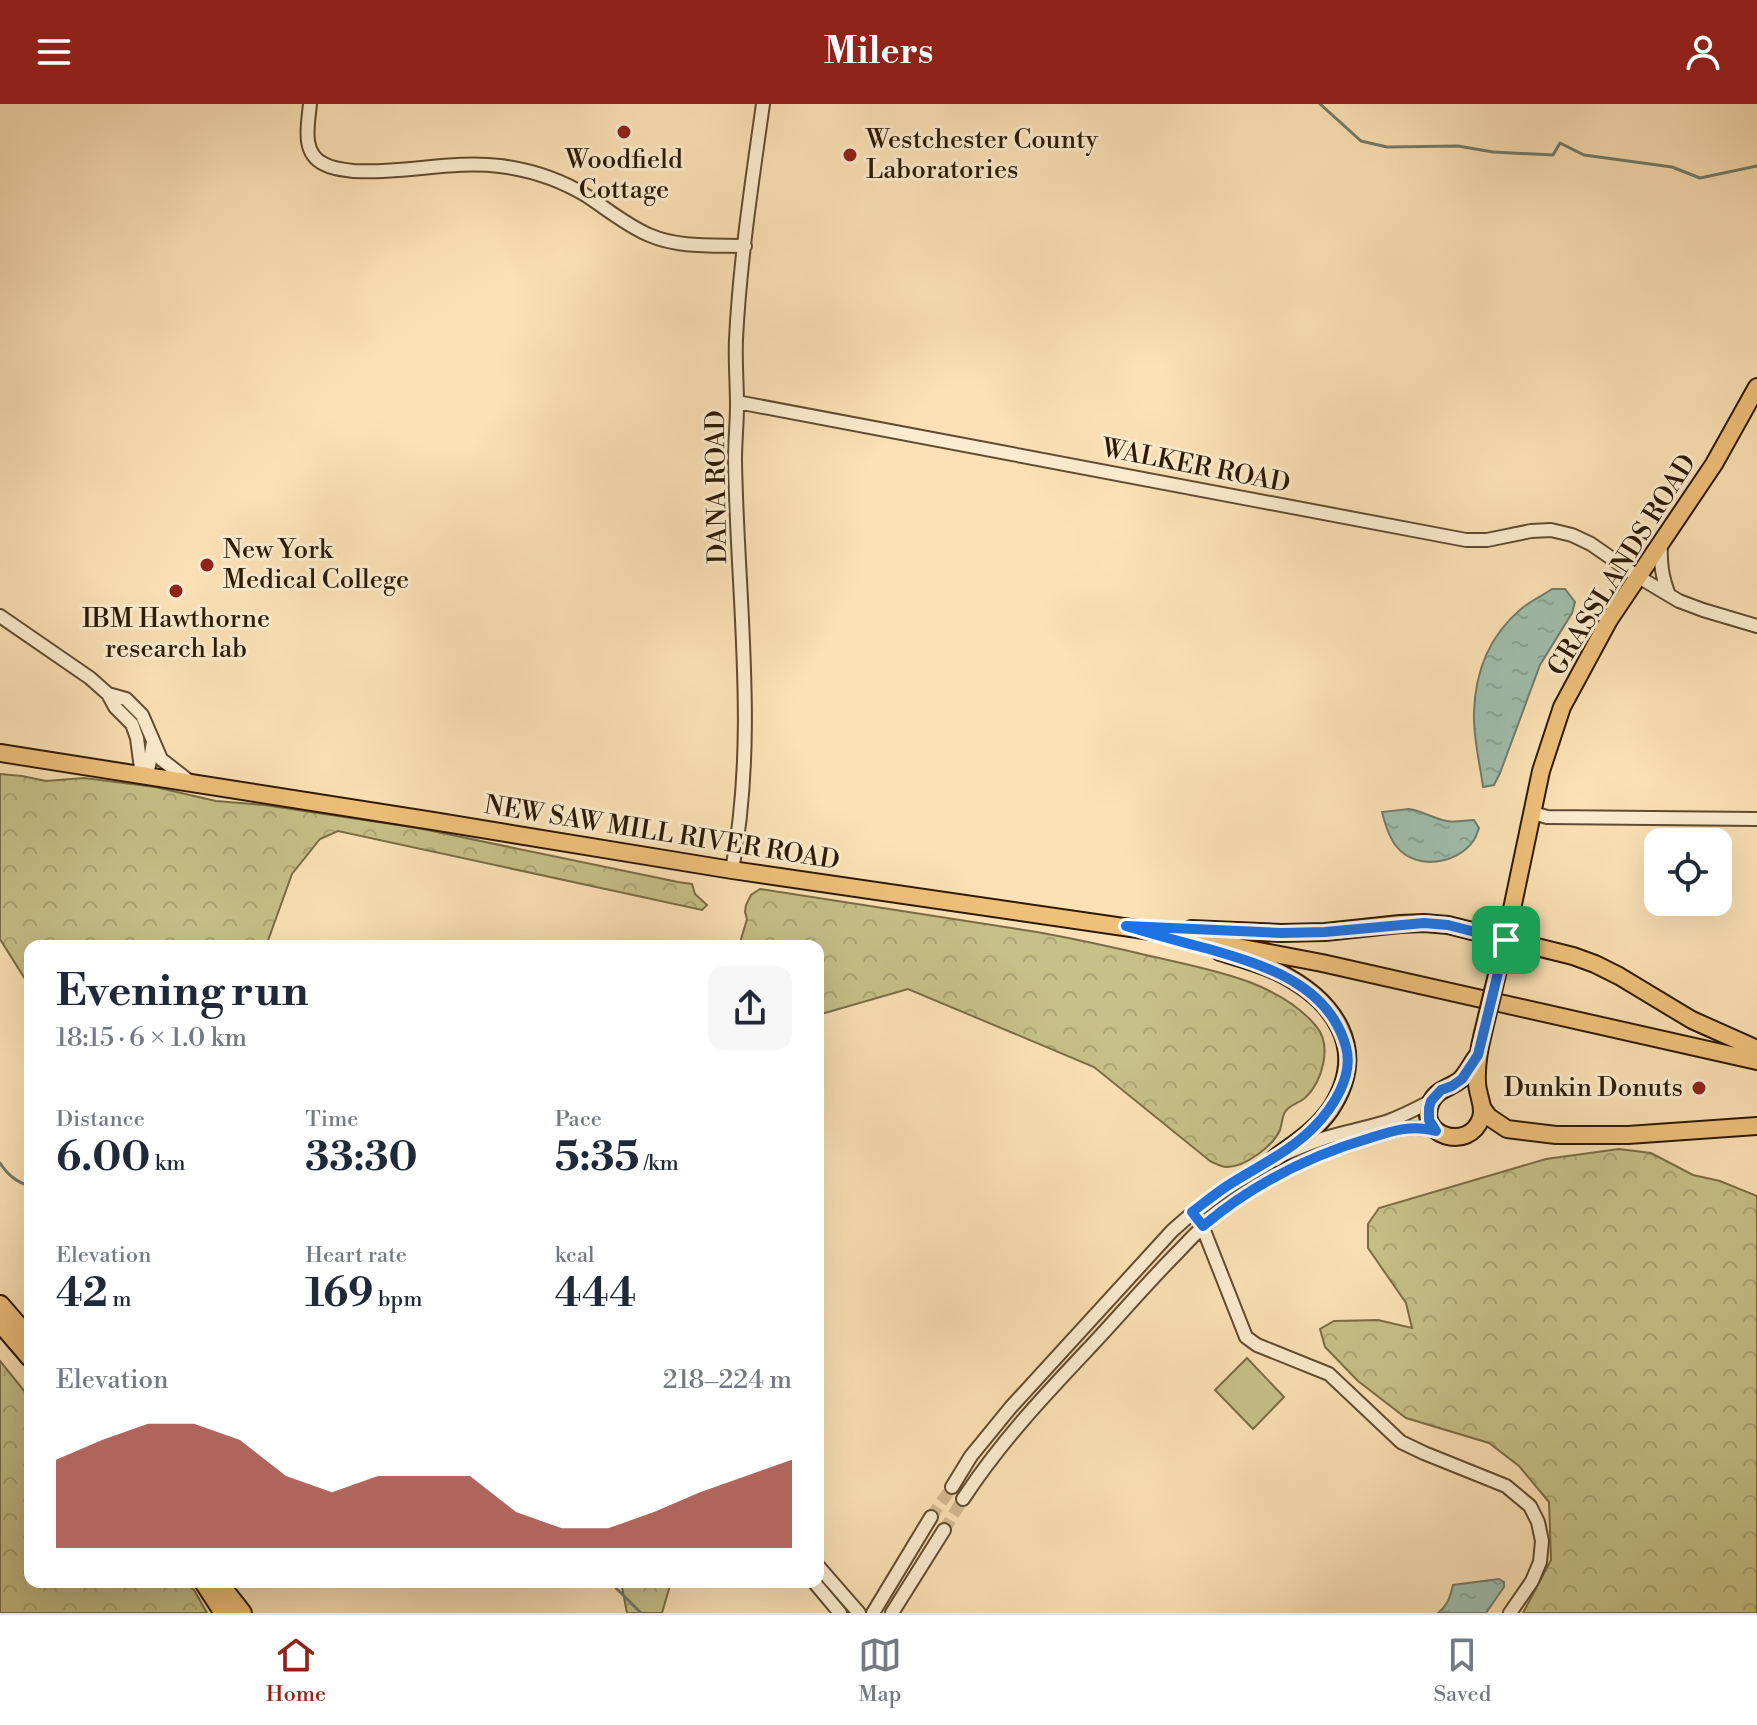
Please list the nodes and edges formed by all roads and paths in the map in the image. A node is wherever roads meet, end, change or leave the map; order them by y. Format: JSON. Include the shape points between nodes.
{"nodes":[{"id":1,"x":310,"y":104,"type":"edge"},
{"id":2,"x":763,"y":104,"type":"edge"},
{"id":3,"x":745,"y":246,"type":"junction"},
{"id":4,"x":1757,"y":387,"type":"edge"},
{"id":5,"x":737,"y":402,"type":"junction"},
{"id":6,"x":1661,"y":542,"type":"junction"},
{"id":7,"x":1637,"y":576,"type":"junction"},
{"id":8,"x":1669,"y":595,"type":"junction"},
{"id":9,"x":0,"y":616,"type":"edge"},
{"id":10,"x":1757,"y":626,"type":"edge"},
{"id":11,"x":108,"y":694,"type":"junction"},
{"id":12,"x":153,"y":740,"type":"junction"},
{"id":13,"x":0,"y":753,"type":"edge"},
{"id":14,"x":142,"y":776,"type":"junction"},
{"id":15,"x":192,"y":783,"type":"junction"},
{"id":16,"x":1533,"y":813,"type":"junction"},
{"id":17,"x":1757,"y":819,"type":"edge"},
{"id":18,"x":732,"y":870,"type":"junction"},
{"id":19,"x":1126,"y":926,"type":"junction"},
{"id":20,"x":1506,"y":940,"type":"junction"},
{"id":21,"x":1757,"y":1049,"type":"edge"},
{"id":22,"x":1478,"y":1055,"type":"junction"},
{"id":23,"x":1757,"y":1061,"type":"edge"},
{"id":24,"x":1452,"y":1086,"type":"junction"},
{"id":25,"x":1431,"y":1101,"type":"junction"},
{"id":26,"x":1481,"y":1102,"type":"junction"},
{"id":27,"x":1757,"y":1126,"type":"edge"},
{"id":28,"x":1507,"y":1129,"type":"junction"},
{"id":29,"x":1436,"y":1131,"type":"junction"},
{"id":30,"x":1468,"y":1134,"type":"junction"},
{"id":31,"x":1275,"y":1158,"type":"junction"},
{"id":32,"x":1192,"y":1212,"type":"junction"},
{"id":33,"x":1203,"y":1226,"type":"junction"},
{"id":34,"x":0,"y":1305,"type":"edge"},
{"id":35,"x":0,"y":1322,"type":"edge"},
{"id":36,"x":24,"y":1332,"type":"edge"},
{"id":37,"x":24,"y":1350,"type":"edge"},
{"id":38,"x":952,"y":1487,"type":"tunnel mouth"},
{"id":39,"x":963,"y":1499,"type":"tunnel mouth"},
{"id":40,"x":931,"y":1517,"type":"tunnel mouth"},
{"id":41,"x":944,"y":1530,"type":"tunnel mouth"},
{"id":42,"x":824,"y":1573,"type":"edge"},
{"id":43,"x":216,"y":1588,"type":"edge"},
{"id":44,"x":218,"y":1588,"type":"edge"},
{"id":45,"x":819,"y":1588,"type":"edge"},
{"id":46,"x":224,"y":1613,"type":"edge"},
{"id":47,"x":240,"y":1613,"type":"edge"},
{"id":48,"x":840,"y":1613,"type":"edge"},
{"id":49,"x":859,"y":1613,"type":"edge"},
{"id":50,"x":873,"y":1613,"type":"edge"},
{"id":51,"x":892,"y":1613,"type":"edge"},
{"id":52,"x":1510,"y":1613,"type":"edge"}],
"edges":[{"from":1,"to":3,"type":"street","via":[[307,142],[320,163],[370,172],[477,164],[522,170],[562,183],[629,225],[666,241]]},
{"from":2,"to":3,"type":"street","name":"DANA ROAD"},
{"from":3,"to":5,"type":"street","name":"DANA ROAD","via":[[736,341]]},
{"from":4,"to":6,"type":"main road","name":"GRASSLANDS ROAD"},
{"from":5,"to":7,"type":"street","name":"WALKER ROAD","via":[[1466,540],[1551,530],[1591,544]]},
{"from":5,"to":18,"type":"street","name":"DANA ROAD","via":[[745,759]]},
{"from":6,"to":7,"type":"main road","name":"GRASSLANDS ROAD"},
{"from":6,"to":8,"type":"street","via":[[1662,579]]},
{"from":7,"to":8,"type":"street","name":"WALKER ROAD"},
{"from":7,"to":16,"type":"main road","name":"GRASSLANDS ROAD","via":[[1562,707]]},
{"from":8,"to":10,"type":"street","name":"WALKER ROAD"},
{"from":9,"to":11,"type":"street"},
{"from":11,"to":12,"type":"street","via":[[126,699],[142,715]]},
{"from":11,"to":14,"type":"street","via":[[132,724]]},
{"from":12,"to":14,"type":"street"},
{"from":12,"to":15,"type":"street","via":[[161,759]]},
{"from":13,"to":14,"type":"main road","name":"NEW SAW MILL RIVER ROAD"},
{"from":14,"to":15,"type":"main road","name":"NEW SAW MILL RIVER ROAD"},
{"from":15,"to":18,"type":"main road","name":"NEW SAW MILL RIVER ROAD"},
{"from":16,"to":17,"type":"street"},
{"from":16,"to":20,"type":"main road","name":"GRASSLANDS ROAD"},
{"from":18,"to":19,"type":"main road","name":"NEW SAW MILL RIVER ROAD"},
{"from":19,"to":20,"type":"main road","via":[[1281,933],[1424,923]]},
{"from":19,"to":23,"type":"main road","via":[[1311,961]]},
{"from":19,"to":31,"type":"main road","via":[[1252,961],[1297,983],[1332,1015],[1348,1052],[1340,1093],[1311,1130]]},
{"from":20,"to":21,"type":"main road","via":[[1595,964],[1692,1020]]},
{"from":20,"to":22,"type":"main road","name":"GRASSLANDS ROAD","bridge":true},
{"from":22,"to":24,"type":"main road"},
{"from":22,"to":26,"type":"main road"},
{"from":24,"to":25,"type":"main road"},
{"from":24,"to":26,"type":"main road","via":[[1463,1087]]},
{"from":25,"to":29,"type":"main road","via":[[1429,1120]]},
{"from":25,"to":31,"type":"street"},
{"from":26,"to":28,"type":"main road","via":[[1489,1117]]},
{"from":26,"to":30,"type":"main road","via":[[1479,1124]]},
{"from":27,"to":28,"type":"main road","via":[[1590,1136]]},
{"from":28,"to":30,"type":"main road"},
{"from":29,"to":30,"type":"main road","via":[[1455,1138]]},
{"from":29,"to":33,"type":"street","via":[[1402,1128],[1316,1155],[1259,1185]]},
{"from":31,"to":32,"type":"street"},
{"from":32,"to":33,"type":"street"},
{"from":32,"to":38,"type":"street","via":[[1011,1407]]},
{"from":33,"to":39,"type":"street","via":[[1026,1414]]},
{"from":33,"to":52,"type":"street","via":[[1246,1337],[1329,1374],[1401,1442],[1506,1486],[1530,1506],[1542,1541],[1540,1562]]},
{"from":34,"to":36,"type":"highway"},
{"from":35,"to":37,"type":"highway"},
{"from":40,"to":50,"type":"street"},
{"from":41,"to":51,"type":"street"},
{"from":42,"to":49,"type":"street"},
{"from":43,"to":46,"type":"highway"},
{"from":44,"to":47,"type":"highway"},
{"from":45,"to":48,"type":"street"}]}
